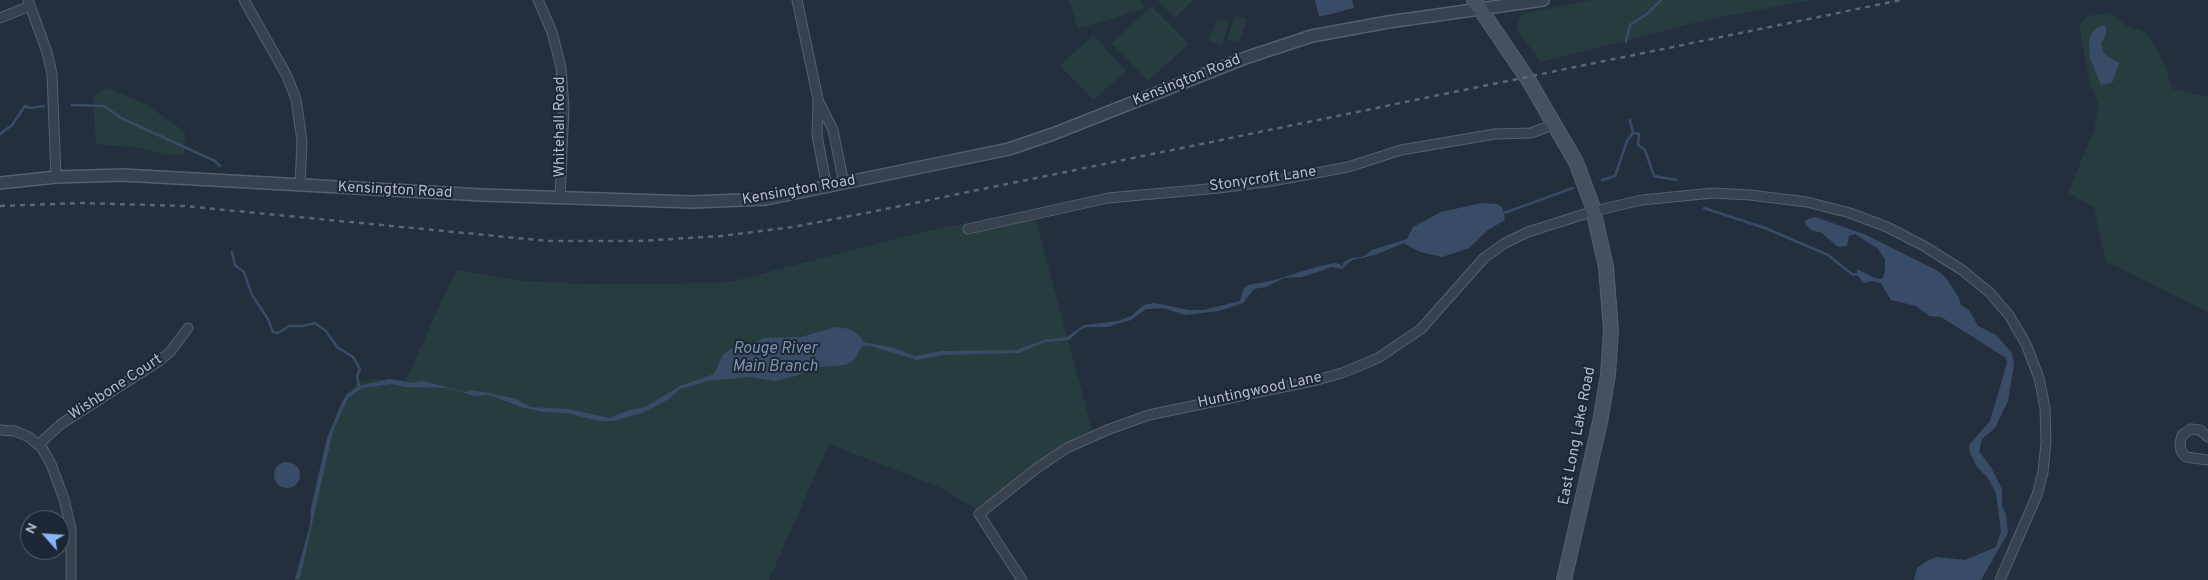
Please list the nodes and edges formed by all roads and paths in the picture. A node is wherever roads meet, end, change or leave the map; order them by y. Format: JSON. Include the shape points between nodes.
{"nodes":[{"id":1,"x":244,"y":0,"type":"edge"},
{"id":2,"x":538,"y":0,"type":"edge"},
{"id":3,"x":797,"y":0,"type":"edge"},
{"id":4,"x":1543,"y":0,"type":"edge"},
{"id":5,"x":29,"y":3,"type":"edge"},
{"id":6,"x":1477,"y":4,"type":"edge"},
{"id":7,"x":0,"y":18,"type":"edge"},
{"id":8,"x":818,"y":100,"type":"junction"},
{"id":9,"x":1555,"y":124,"type":"junction"},
{"id":10,"x":56,"y":177,"type":"junction"},
{"id":11,"x":0,"y":183,"type":"edge"},
{"id":12,"x":844,"y":184,"type":"junction"},
{"id":13,"x":300,"y":185,"type":"junction"},
{"id":14,"x":827,"y":188,"type":"junction"},
{"id":15,"x":560,"y":198,"type":"junction"},
{"id":16,"x":1594,"y":211,"type":"junction"},
{"id":17,"x":968,"y":229,"type":"dead end"},
{"id":18,"x":188,"y":328,"type":"dead end"},
{"id":19,"x":0,"y":430,"type":"edge"},
{"id":20,"x":2208,"y":437,"type":"edge"},
{"id":21,"x":38,"y":444,"type":"junction"},
{"id":22,"x":2208,"y":460,"type":"edge"},
{"id":23,"x":71,"y":580,"type":"edge"},
{"id":24,"x":1022,"y":580,"type":"edge"},
{"id":25,"x":1564,"y":580,"type":"edge"},
{"id":26,"x":2000,"y":580,"type":"edge"}],
"edges":[{"from":1,"to":13,"type":"street","via":[[287,76],[296,99],[302,141]]},
{"from":2,"to":15,"type":"street","name":"Whitehall Road","via":[[552,32],[561,67],[564,108]]},
{"from":3,"to":8,"type":"street"},
{"from":4,"to":6,"type":"street","name":"Kensington Road"},
{"from":5,"to":7,"type":"street"},
{"from":5,"to":10,"type":"street","via":[[48,52],[52,74]]},
{"from":6,"to":9,"type":"main road","name":"East Long Lake Road"},
{"from":6,"to":12,"type":"street","name":"Kensington Road","via":[[1312,36],[1248,57],[1009,149]]},
{"from":8,"to":12,"type":"street","via":[[833,130]]},
{"from":8,"to":14,"type":"street","via":[[817,135]]},
{"from":9,"to":16,"type":"main road","name":"East Long Lake Road","via":[[1576,162]]},
{"from":9,"to":17,"type":"street","name":"Stonycroft Lane","via":[[1531,133],[1495,134],[1401,150],[1348,167],[1272,181],[1108,198]]},
{"from":10,"to":11,"type":"street","name":"Kensington Road"},
{"from":10,"to":13,"type":"street","name":"Kensington Road","via":[[149,176]]},
{"from":12,"to":14,"type":"street","name":"Kensington Road"},
{"from":13,"to":15,"type":"street","name":"Kensington Road"},
{"from":14,"to":15,"type":"street","name":"Kensington Road","via":[[738,202]]},
{"from":16,"to":24,"type":"street","name":"Huntingwood Lane","via":[[1528,232],[1494,250],[1474,267],[1421,329],[1378,358],[1317,380],[1150,415],[1107,430],[1049,460],[979,514]]},
{"from":16,"to":25,"type":"main road","name":"East Long Lake Road","via":[[1606,267],[1610,355],[1600,422]]},
{"from":16,"to":26,"type":"street","via":[[1642,200],[1698,193],[1807,202],[1850,213],[1907,237],[1962,270],[1989,292],[2015,324],[2033,361],[2047,422],[2040,486]]},
{"from":18,"to":21,"type":"street","name":"Wishbone Court","via":[[159,361],[61,424]]},
{"from":19,"to":21,"type":"street","via":[[22,434]]},
{"from":20,"to":22,"type":"street","via":[[2200,430],[2191,429],[2182,435],[2180,443],[2186,457]]},
{"from":21,"to":23,"type":"street","via":[[51,464],[66,507],[72,548]]}]}
